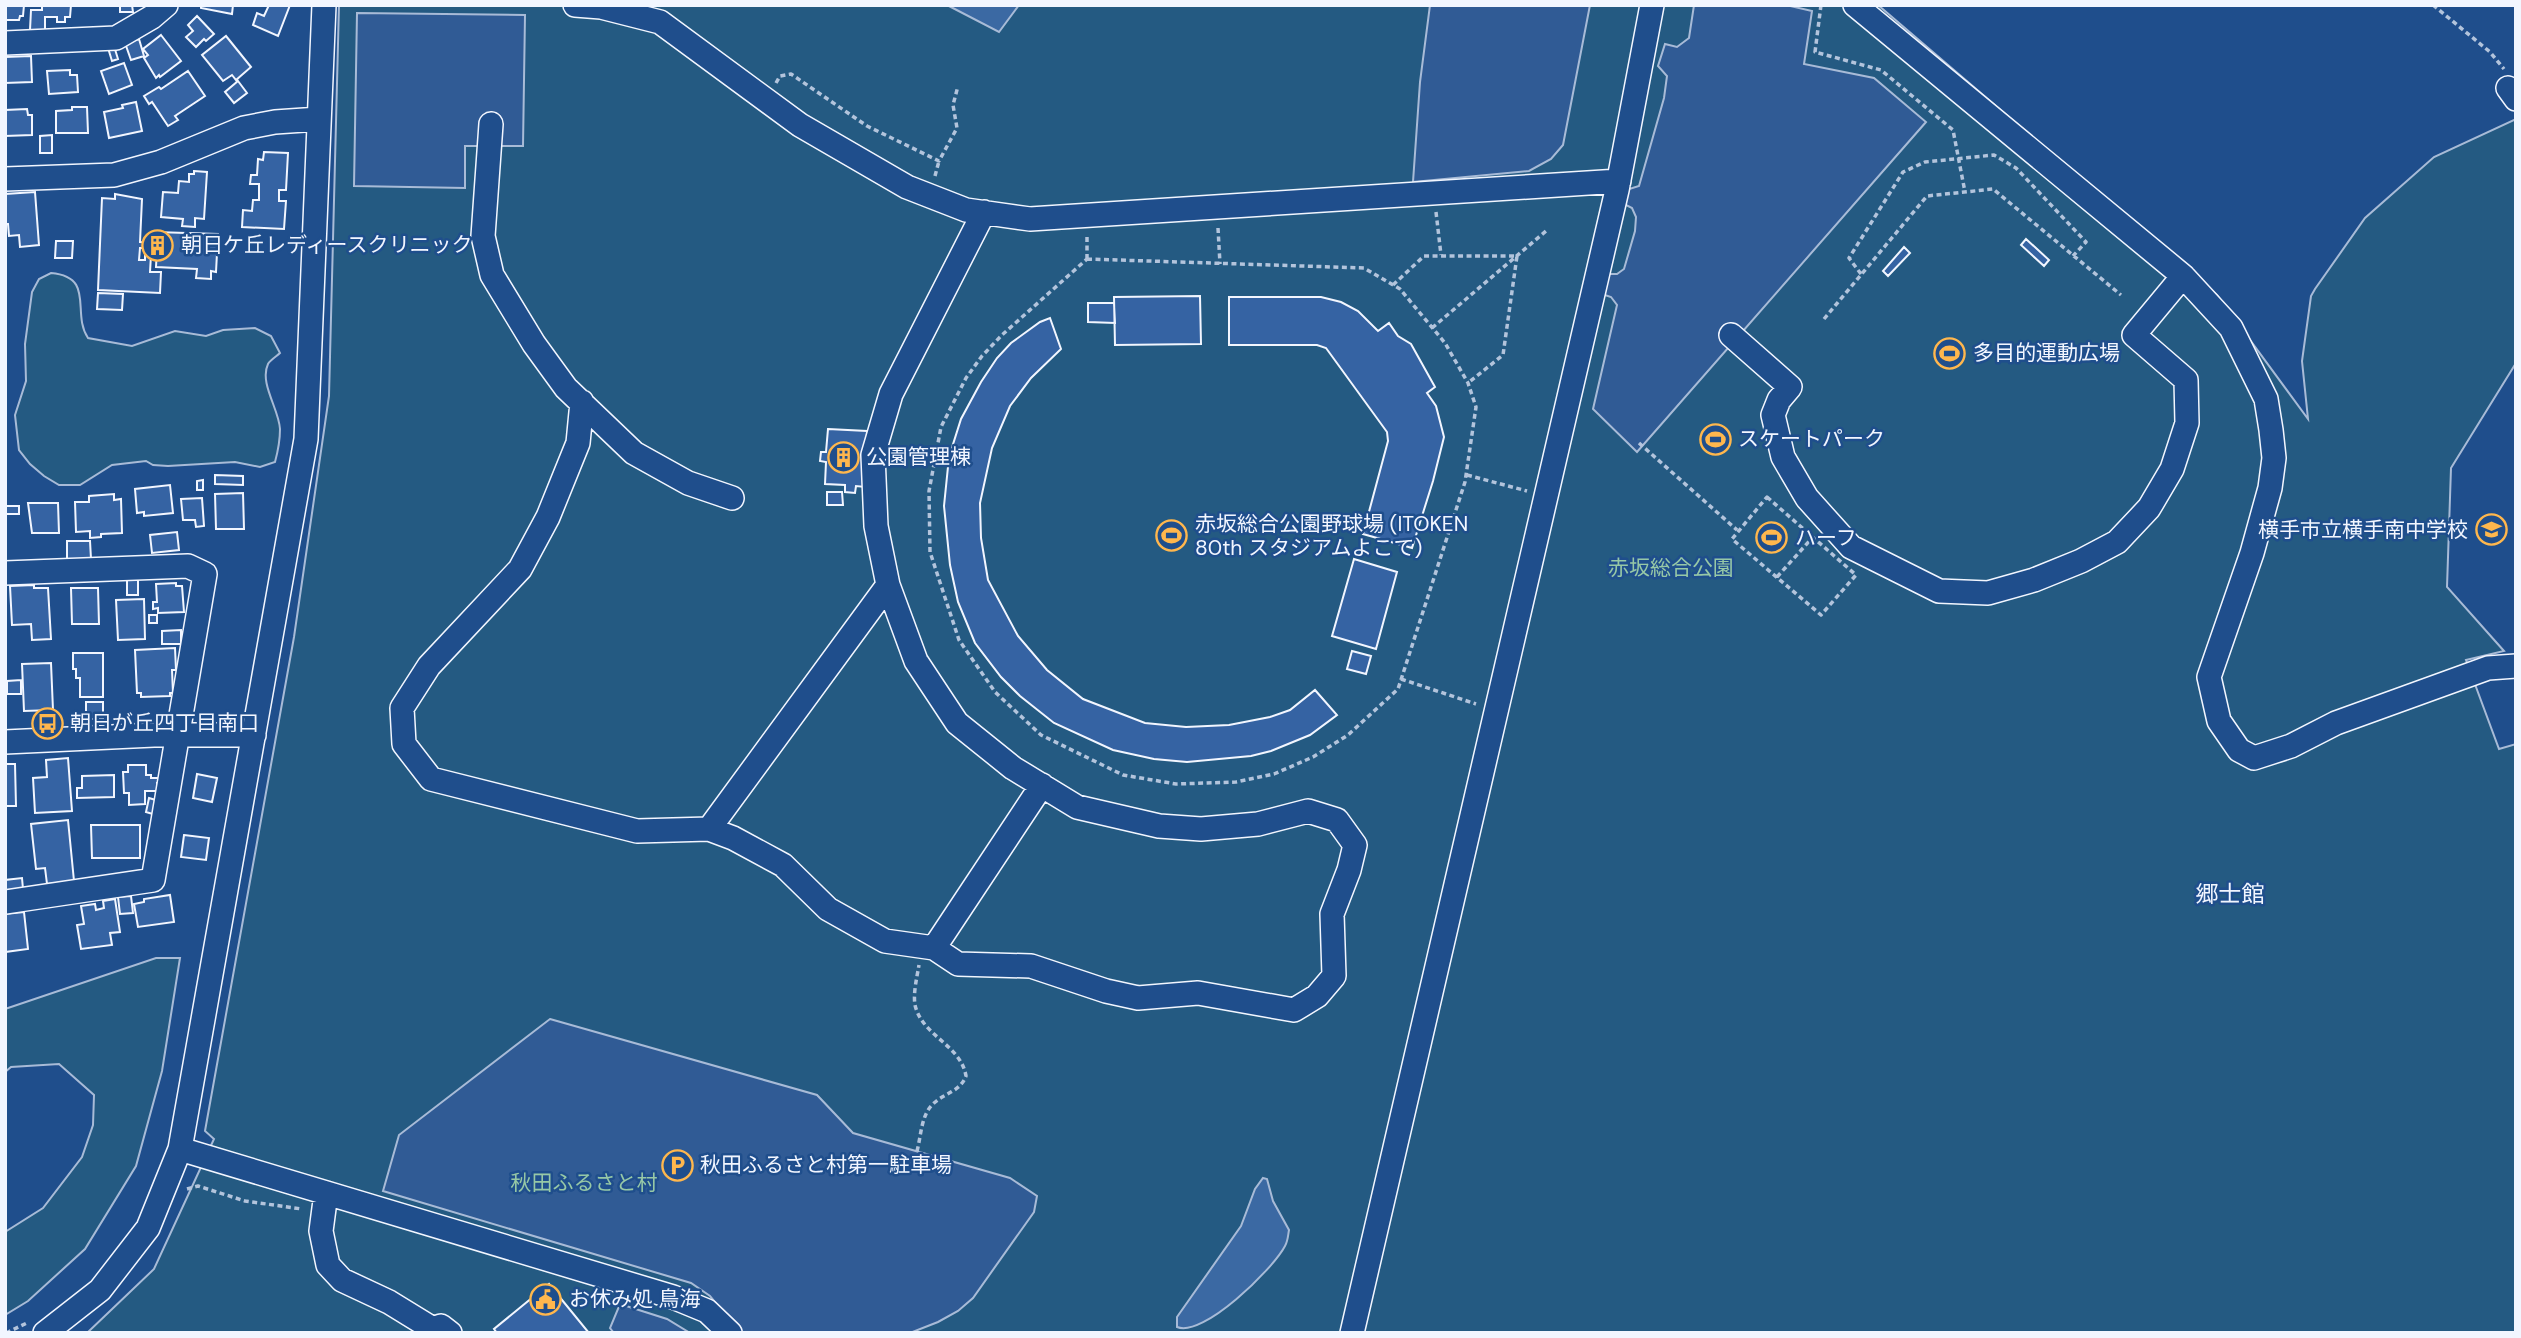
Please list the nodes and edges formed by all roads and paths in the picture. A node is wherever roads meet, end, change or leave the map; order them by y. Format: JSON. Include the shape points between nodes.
{"nodes":[{"id":1,"x":166,"y":5,"type":"edge"},
{"id":2,"x":324,"y":5,"type":"edge"},
{"id":3,"x":575,"y":5,"type":"edge"},
{"id":4,"x":1652,"y":5,"type":"edge"},
{"id":5,"x":1821,"y":5,"type":"edge"},
{"id":6,"x":1855,"y":5,"type":"edge"},
{"id":7,"x":2433,"y":5,"type":"edge"},
{"id":8,"x":5,"y":43,"type":"edge"},
{"id":9,"x":958,"y":86,"type":"dead end"},
{"id":10,"x":2512,"y":93,"type":"edge"},
{"id":11,"x":766,"y":99,"type":"junction"},
{"id":12,"x":319,"y":119,"type":"junction"},
{"id":13,"x":491,"y":124,"type":"dead end"},
{"id":14,"x":1959,"y":158,"type":"junction"},
{"id":15,"x":5,"y":179,"type":"edge"},
{"id":16,"x":1619,"y":181,"type":"junction"},
{"id":17,"x":1965,"y":192,"type":"junction"},
{"id":18,"x":1434,"y":193,"type":"junction"},
{"id":19,"x":1217,"y":208,"type":"junction"},
{"id":20,"x":984,"y":212,"type":"junction"},
{"id":21,"x":1546,"y":231,"type":"dead end"},
{"id":22,"x":1441,"y":255,"type":"junction"},
{"id":23,"x":1517,"y":256,"type":"junction"},
{"id":24,"x":2073,"y":256,"type":"junction"},
{"id":25,"x":1220,"y":264,"type":"junction"},
{"id":26,"x":1861,"y":274,"type":"junction"},
{"id":27,"x":2183,"y":276,"type":"junction"},
{"id":28,"x":1393,"y":285,"type":"junction"},
{"id":29,"x":2121,"y":295,"type":"dead end"},
{"id":30,"x":1824,"y":319,"type":"dead end"},
{"id":31,"x":1432,"y":328,"type":"junction"},
{"id":32,"x":1731,"y":335,"type":"dead end"},
{"id":33,"x":1468,"y":383,"type":"junction"},
{"id":34,"x":582,"y":402,"type":"junction"},
{"id":35,"x":1639,"y":443,"type":"dead end"},
{"id":36,"x":1466,"y":475,"type":"junction"},
{"id":37,"x":1546,"y":496,"type":"junction"},
{"id":38,"x":732,"y":498,"type":"dead end"},
{"id":39,"x":1738,"y":530,"type":"junction"},
{"id":40,"x":1813,"y":537,"type":"junction"},
{"id":41,"x":5,"y":573,"type":"edge"},
{"id":42,"x":1777,"y":577,"type":"junction"},
{"id":43,"x":888,"y":585,"type":"junction"},
{"id":44,"x":2514,"y":666,"type":"edge"},
{"id":45,"x":1401,"y":679,"type":"junction"},
{"id":46,"x":1496,"y":711,"type":"junction"},
{"id":47,"x":254,"y":735,"type":"junction"},
{"id":48,"x":177,"y":736,"type":"junction"},
{"id":49,"x":5,"y":742,"type":"edge"},
{"id":50,"x":1042,"y":785,"type":"junction"},
{"id":51,"x":709,"y":829,"type":"junction"},
{"id":52,"x":5,"y":902,"type":"edge"},
{"id":53,"x":928,"y":947,"type":"junction"},
{"id":54,"x":180,"y":1149,"type":"junction"},
{"id":55,"x":917,"y":1152,"type":"dead end"},
{"id":56,"x":184,"y":1190,"type":"dead end"},
{"id":57,"x":326,"y":1193,"type":"junction"},
{"id":58,"x":322,"y":1219,"type":"junction"},
{"id":59,"x":38,"y":1327,"type":"edge"},
{"id":60,"x":438,"y":1332,"type":"edge"},
{"id":61,"x":6,"y":1333,"type":"edge"},
{"id":62,"x":730,"y":1333,"type":"edge"},
{"id":63,"x":1352,"y":1333,"type":"edge"}],
"edges":[{"from":1,"to":8,"type":"street","via":[[116,38]]},
{"from":2,"to":12,"type":"street"},
{"from":3,"to":11,"type":"street","via":[[660,22]]},
{"from":4,"to":16,"type":"street"},
{"from":5,"to":14,"type":"path","via":[[1815,52],[1881,70],[1953,130]]},
{"from":6,"to":27,"type":"street"},
{"from":7,"to":10,"type":"path","via":[[2490,52],[2506,72]]},
{"from":9,"to":11,"type":"path","via":[[953,105],[957,128],[939,161],[867,126],[791,74],[780,76]]},
{"from":11,"to":20,"type":"street","via":[[800,125],[906,187],[966,210]]},
{"from":12,"to":15,"type":"street","via":[[243,128],[161,162],[114,175]]},
{"from":12,"to":47,"type":"street","via":[[306,439]]},
{"from":13,"to":34,"type":"street","via":[[483,236],[492,275],[534,344]]},
{"from":14,"to":17,"type":"path"},
{"from":14,"to":24,"type":"path","via":[[1994,155],[2015,168],[2086,242]]},
{"from":14,"to":26,"type":"path","via":[[1925,162],[1903,172],[1849,258]]},
{"from":16,"to":18,"type":"street"},
{"from":16,"to":37,"type":"street"},
{"from":17,"to":24,"type":"path","via":[[1993,189]]},
{"from":17,"to":26,"type":"path","via":[[1927,196]]},
{"from":18,"to":19,"type":"street"},
{"from":18,"to":22,"type":"path"},
{"from":19,"to":20,"type":"street","via":[[1030,219]]},
{"from":19,"to":25,"type":"path"},
{"from":20,"to":43,"type":"street","via":[[891,394],[873,455],[876,526]]},
{"from":21,"to":23,"type":"path"},
{"from":22,"to":23,"type":"path"},
{"from":22,"to":28,"type":"path","via":[[1424,256]]},
{"from":23,"to":31,"type":"path"},
{"from":23,"to":33,"type":"path","via":[[1503,355]]},
{"from":24,"to":29,"type":"path"},
{"from":25,"to":28,"type":"path","via":[[1364,268]]},
{"from":25,"to":45,"type":"path","via":[[1087,259],[1002,335],[966,378],[941,427],[929,491],[930,552],[959,640],[995,692],[1041,735],[1123,775],[1176,784],[1236,782],[1273,774],[1313,757],[1379,708],[1398,689]]},
{"from":26,"to":30,"type":"path"},
{"from":27,"to":32,"type":"street","via":[[2134,335],[2186,380],[2187,423],[2172,468],[2149,508],[2117,541],[2081,561],[1988,593],[1940,591],[1851,547],[1807,498],[1783,457],[1773,415],[1790,387]]},
{"from":27,"to":44,"type":"street","via":[[2231,327],[2266,399],[2271,430],[2270,488],[2209,677],[2219,721],[2239,750],[2254,758],[2488,668]]},
{"from":28,"to":31,"type":"path"},
{"from":31,"to":33,"type":"path"},
{"from":33,"to":36,"type":"path","via":[[1476,407]]},
{"from":34,"to":38,"type":"street","via":[[634,453],[688,483]]},
{"from":34,"to":51,"type":"street","via":[[578,443],[548,517],[520,569],[429,666],[402,708],[404,744],[431,779],[638,831]]},
{"from":35,"to":39,"type":"path"},
{"from":36,"to":37,"type":"path"},
{"from":36,"to":45,"type":"path"},
{"from":37,"to":46,"type":"street"},
{"from":39,"to":40,"type":"path","via":[[1767,497]]},
{"from":39,"to":42,"type":"path","via":[[1732,539]]},
{"from":40,"to":42,"type":"path"},
{"from":40,"to":42,"type":"path","via":[[1856,575],[1821,615]]},
{"from":41,"to":48,"type":"street","via":[[188,566],[205,574]]},
{"from":43,"to":50,"type":"street","via":[[916,661],[957,723]]},
{"from":43,"to":51,"type":"street"},
{"from":45,"to":46,"type":"path"},
{"from":46,"to":63,"type":"street"},
{"from":47,"to":48,"type":"street"},
{"from":47,"to":54,"type":"street"},
{"from":48,"to":49,"type":"street"},
{"from":48,"to":52,"type":"street","via":[[153,880]]},
{"from":50,"to":53,"type":"street"},
{"from":50,"to":53,"type":"street","via":[[1077,807],[1159,826],[1201,829],[1258,824],[1308,811],[1337,820],[1355,845],[1332,914],[1334,976],[1317,996],[1293,1010],[1198,993],[1138,998],[1031,966],[958,964]]},
{"from":51,"to":53,"type":"street","via":[[783,865],[828,909],[885,941]]},
{"from":53,"to":55,"type":"path","via":[[915,1004],[932,1033],[959,1057],[967,1076],[961,1086],[932,1104]]},
{"from":54,"to":57,"type":"street"},
{"from":54,"to":59,"type":"street","via":[[148,1228],[100,1290]]},
{"from":56,"to":58,"type":"path","via":[[198,1186],[244,1201],[308,1210]]},
{"from":57,"to":58,"type":"street"},
{"from":57,"to":62,"type":"street","via":[[673,1297],[707,1311]]},
{"from":58,"to":60,"type":"street","via":[[328,1265],[342,1280]]},
{"from":59,"to":61,"type":"path"}]}
